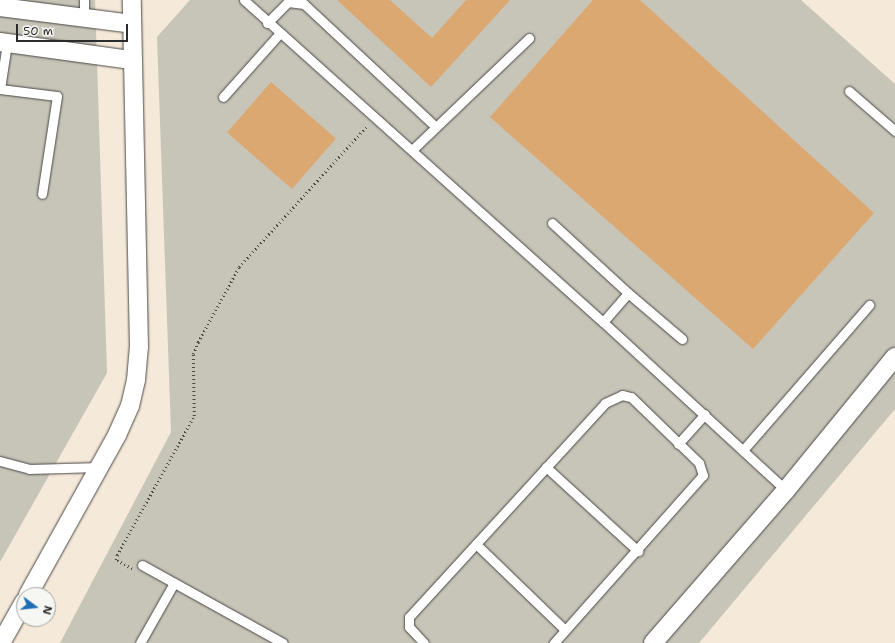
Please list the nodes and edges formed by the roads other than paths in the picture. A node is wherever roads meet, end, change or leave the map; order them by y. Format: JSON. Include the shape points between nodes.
{"nodes":[{"id":1,"x":84,"y":0,"type":"edge"},
{"id":2,"x":132,"y":0,"type":"edge"},
{"id":3,"x":244,"y":0,"type":"edge"},
{"id":4,"x":0,"y":8,"type":"edge"},
{"id":5,"x":84,"y":18,"type":"junction"},
{"id":6,"x":267,"y":23,"type":"junction"},
{"id":7,"x":132,"y":24,"type":"junction"},
{"id":8,"x":280,"y":34,"type":"junction"},
{"id":9,"x":529,"y":38,"type":"dead end"},
{"id":10,"x":4,"y":43,"type":"edge"},
{"id":11,"x":132,"y":60,"type":"junction"},
{"id":12,"x":0,"y":89,"type":"edge"},
{"id":13,"x":849,"y":91,"type":"dead end"},
{"id":14,"x":223,"y":97,"type":"dead end"},
{"id":15,"x":436,"y":127,"type":"junction"},
{"id":16,"x":895,"y":131,"type":"edge"},
{"id":17,"x":412,"y":150,"type":"junction"},
{"id":18,"x":42,"y":194,"type":"dead end"},
{"id":19,"x":552,"y":223,"type":"dead end"},
{"id":20,"x":628,"y":293,"type":"junction"},
{"id":21,"x":869,"y":304,"type":"dead end"},
{"id":22,"x":604,"y":322,"type":"junction"},
{"id":23,"x":682,"y":339,"type":"dead end"},
{"id":24,"x":895,"y":358,"type":"edge"},
{"id":25,"x":705,"y":414,"type":"junction"},
{"id":26,"x":678,"y":444,"type":"junction"},
{"id":27,"x":744,"y":449,"type":"junction"},
{"id":28,"x":0,"y":461,"type":"edge"},
{"id":29,"x":100,"y":467,"type":"junction"},
{"id":30,"x":546,"y":468,"type":"junction"},
{"id":31,"x":786,"y":490,"type":"junction"},
{"id":32,"x":476,"y":544,"type":"junction"},
{"id":33,"x":638,"y":550,"type":"junction"},
{"id":34,"x":142,"y":565,"type":"road end"},
{"id":35,"x":174,"y":583,"type":"junction"},
{"id":36,"x":32,"y":587,"type":"edge"},
{"id":37,"x":16,"y":616,"type":"edge"},
{"id":38,"x":565,"y":630,"type":"junction"},
{"id":39,"x":1,"y":643,"type":"edge"},
{"id":40,"x":140,"y":643,"type":"edge"},
{"id":41,"x":283,"y":643,"type":"edge"},
{"id":42,"x":424,"y":643,"type":"edge"},
{"id":43,"x":554,"y":643,"type":"edge"},
{"id":44,"x":653,"y":643,"type":"edge"}],
"edges":[{"from":1,"to":5,"type":"lane"},
{"from":2,"to":7,"type":"street"},
{"from":3,"to":6,"type":"lane"},
{"from":4,"to":5,"type":"street"},
{"from":5,"to":7,"type":"street"},
{"from":6,"to":8,"type":"lane"},
{"from":6,"to":15,"type":"lane","via":[[288,2],[304,4]]},
{"from":7,"to":11,"type":"street"},
{"from":8,"to":14,"type":"lane"},
{"from":8,"to":17,"type":"lane"},
{"from":9,"to":15,"type":"lane"},
{"from":10,"to":11,"type":"street"},
{"from":10,"to":12,"type":"lane"},
{"from":11,"to":29,"type":"street","via":[[139,347],[136,380],[130,406]]},
{"from":12,"to":18,"type":"lane","via":[[57,96]]},
{"from":13,"to":16,"type":"lane"},
{"from":15,"to":17,"type":"lane"},
{"from":17,"to":22,"type":"lane"},
{"from":19,"to":20,"type":"lane"},
{"from":20,"to":22,"type":"lane"},
{"from":20,"to":23,"type":"lane"},
{"from":21,"to":27,"type":"lane"},
{"from":22,"to":25,"type":"lane"},
{"from":24,"to":31,"type":"street"},
{"from":25,"to":26,"type":"lane"},
{"from":25,"to":27,"type":"lane"},
{"from":26,"to":30,"type":"lane","via":[[631,398],[622,395],[605,403]]},
{"from":26,"to":33,"type":"lane","via":[[699,463],[703,476]]},
{"from":27,"to":31,"type":"lane"},
{"from":28,"to":29,"type":"lane","via":[[28,469]]},
{"from":29,"to":36,"type":"street"},
{"from":30,"to":32,"type":"lane"},
{"from":30,"to":33,"type":"lane"},
{"from":31,"to":44,"type":"street"},
{"from":32,"to":38,"type":"lane"},
{"from":32,"to":42,"type":"lane","via":[[409,617],[409,627]]},
{"from":33,"to":38,"type":"lane"},
{"from":34,"to":35,"type":"lane"},
{"from":35,"to":40,"type":"lane"},
{"from":35,"to":41,"type":"lane"},
{"from":37,"to":39,"type":"street"},
{"from":38,"to":43,"type":"lane"}]}
